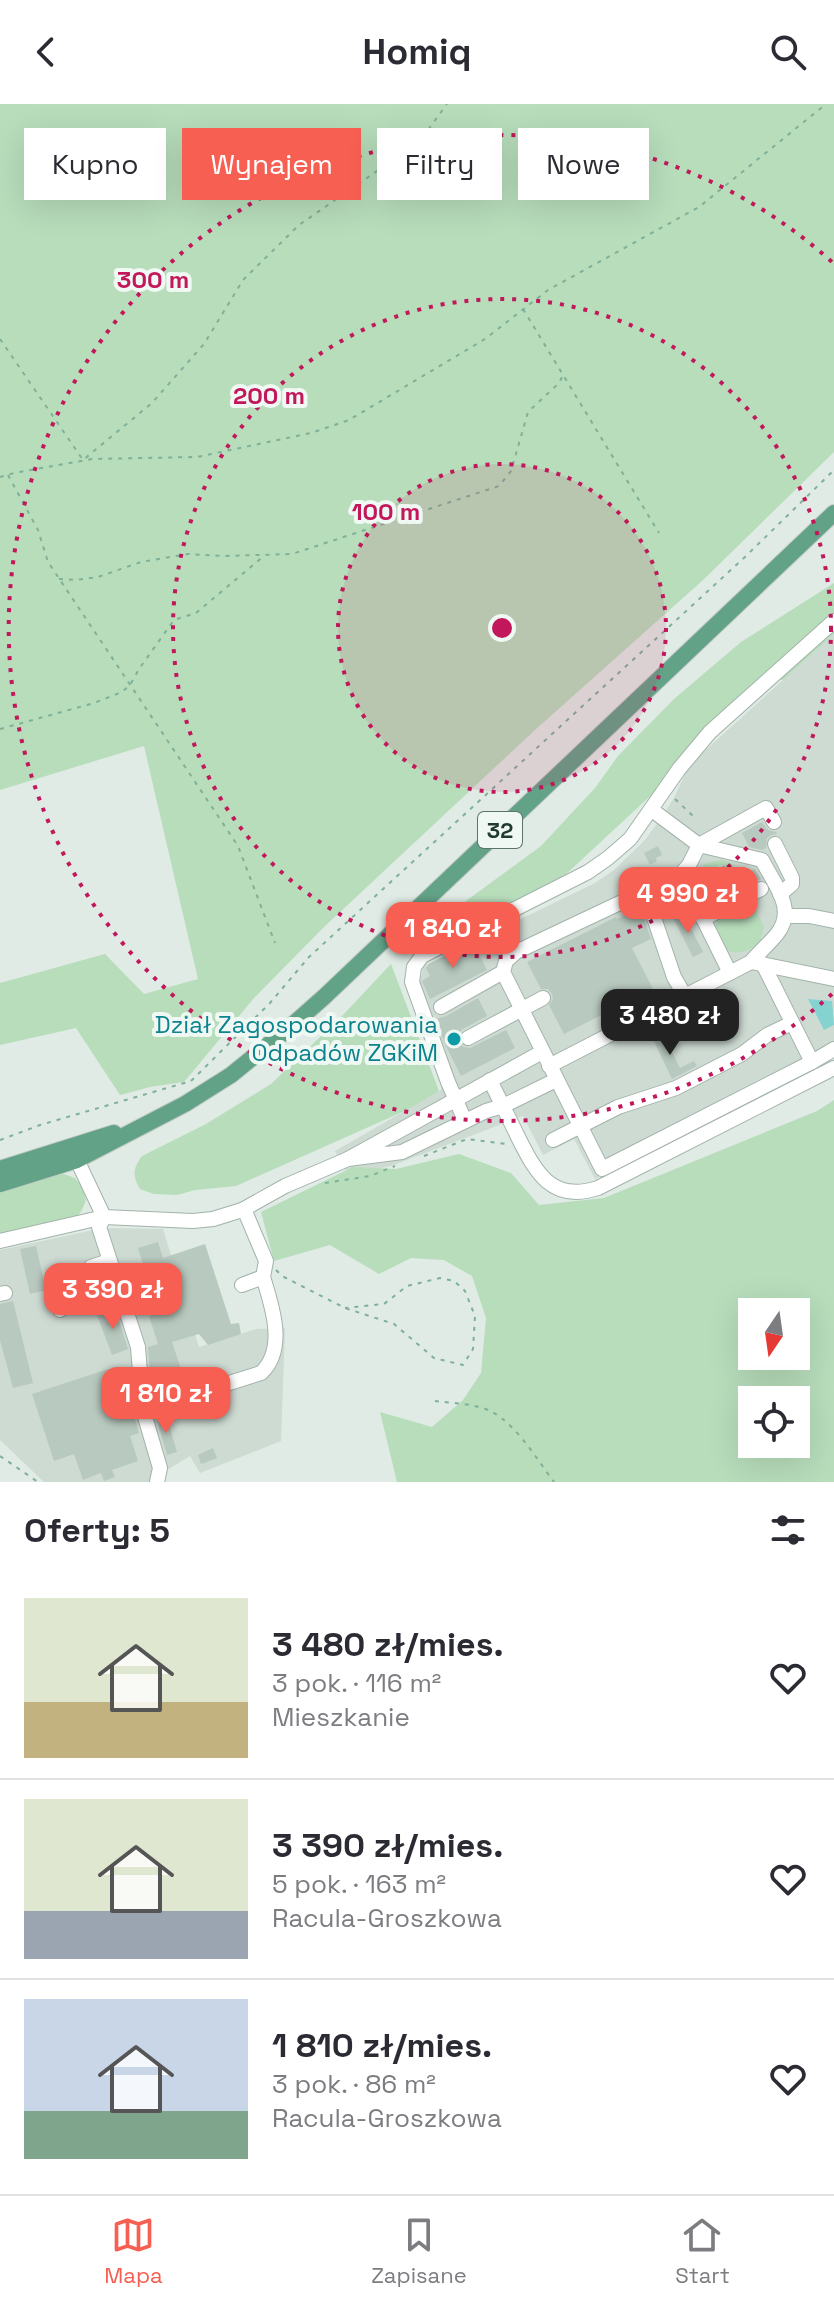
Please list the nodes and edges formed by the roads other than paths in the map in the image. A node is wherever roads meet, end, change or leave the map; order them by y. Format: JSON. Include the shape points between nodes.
{"nodes":[{"id":1,"x":834,"y":513,"type":"edge"},
{"id":2,"x":834,"y":621,"type":"edge"},
{"id":3,"x":652,"y":810,"type":"junction"},
{"id":4,"x":774,"y":822,"type":"dead end"},
{"id":5,"x":775,"y":844,"type":"dead end"},
{"id":6,"x":699,"y":845,"type":"junction"},
{"id":7,"x":681,"y":874,"type":"junction"},
{"id":8,"x":761,"y":889,"type":"dead end"},
{"id":9,"x":645,"y":891,"type":"junction"},
{"id":10,"x":780,"y":894,"type":"junction"},
{"id":11,"x":786,"y":916,"type":"junction"},
{"id":12,"x":703,"y":919,"type":"junction"},
{"id":13,"x":834,"y":921,"type":"edge"},
{"id":14,"x":757,"y":963,"type":"junction"},
{"id":15,"x":503,"y":972,"type":"junction"},
{"id":16,"x":730,"y":973,"type":"junction"},
{"id":17,"x":834,"y":979,"type":"edge"},
{"id":18,"x":685,"y":996,"type":"junction"},
{"id":19,"x":543,"y":998,"type":"dead end"},
{"id":20,"x":441,"y":1007,"type":"dead end"},
{"id":21,"x":521,"y":1010,"type":"junction"},
{"id":22,"x":792,"y":1023,"type":"junction"},
{"id":23,"x":468,"y":1038,"type":"dead end"},
{"id":24,"x":834,"y":1049,"type":"edge"},
{"id":25,"x":545,"y":1059,"type":"junction"},
{"id":26,"x":812,"y":1062,"type":"junction"},
{"id":27,"x":834,"y":1068,"type":"edge"},
{"id":28,"x":490,"y":1080,"type":"junction"},
{"id":29,"x":556,"y":1080,"type":"junction"},
{"id":30,"x":455,"y":1100,"type":"junction"},
{"id":31,"x":503,"y":1106,"type":"junction"},
{"id":32,"x":465,"y":1121,"type":"junction"},
{"id":33,"x":147,"y":1124,"type":"junction"},
{"id":34,"x":580,"y":1127,"type":"junction"},
{"id":35,"x":553,"y":1140,"type":"dead end"},
{"id":36,"x":348,"y":1159,"type":"junction"},
{"id":37,"x":77,"y":1160,"type":"junction"},
{"id":38,"x":0,"y":1169,"type":"edge"},
{"id":39,"x":0,"y":1184,"type":"edge"},
{"id":40,"x":244,"y":1209,"type":"junction"},
{"id":41,"x":104,"y":1217,"type":"junction"},
{"id":42,"x":0,"y":1241,"type":"edge"},
{"id":43,"x":109,"y":1261,"type":"junction"},
{"id":44,"x":91,"y":1267,"type":"dead end"},
{"id":45,"x":263,"y":1277,"type":"junction"},
{"id":46,"x":118,"y":1282,"type":"junction"},
{"id":47,"x":242,"y":1285,"type":"dead end"},
{"id":48,"x":60,"y":1310,"type":"dead end"},
{"id":49,"x":143,"y":1410,"type":"junction"},
{"id":50,"x":157,"y":1482,"type":"edge"}],
"edges":[{"from":1,"to":33,"type":"main road","number":"32","via":[[289,1028],[231,1075]]},
{"from":2,"to":3,"type":"street","via":[[710,732]]},
{"from":3,"to":6,"type":"street"},
{"from":3,"to":30,"type":"street","via":[[630,839],[588,872],[422,956],[414,967],[412,982]]},
{"from":4,"to":6,"type":"street","via":[[766,808]]},
{"from":5,"to":10,"type":"street","via":[[792,878]]},
{"from":6,"to":7,"type":"street"},
{"from":6,"to":10,"type":"street","via":[[762,860]]},
{"from":7,"to":9,"type":"street"},
{"from":7,"to":12,"type":"street"},
{"from":8,"to":12,"type":"street"},
{"from":9,"to":15,"type":"street","via":[[516,952]]},
{"from":9,"to":18,"type":"street"},
{"from":10,"to":11,"type":"street"},
{"from":11,"to":13,"type":"street"},
{"from":11,"to":14,"type":"street"},
{"from":12,"to":16,"type":"street"},
{"from":14,"to":16,"type":"street"},
{"from":14,"to":17,"type":"street"},
{"from":14,"to":22,"type":"street"},
{"from":15,"to":20,"type":"street"},
{"from":15,"to":21,"type":"street"},
{"from":16,"to":18,"type":"street"},
{"from":18,"to":25,"type":"street"},
{"from":19,"to":21,"type":"street"},
{"from":21,"to":23,"type":"street"},
{"from":21,"to":25,"type":"street"},
{"from":22,"to":26,"type":"street"},
{"from":22,"to":34,"type":"street","via":[[676,1088],[618,1107]]},
{"from":24,"to":26,"type":"street"},
{"from":25,"to":28,"type":"street"},
{"from":25,"to":29,"type":"street"},
{"from":26,"to":34,"type":"street","via":[[602,1169]]},
{"from":27,"to":31,"type":"street","via":[[586,1192],[569,1192],[542,1179]]},
{"from":28,"to":30,"type":"street"},
{"from":28,"to":31,"type":"street"},
{"from":29,"to":31,"type":"street"},
{"from":29,"to":34,"type":"street"},
{"from":30,"to":32,"type":"street"},
{"from":30,"to":36,"type":"street"},
{"from":31,"to":32,"type":"street"},
{"from":32,"to":36,"type":"street","via":[[402,1152]]},
{"from":33,"to":37,"type":"main road","number":"32"},
{"from":33,"to":38,"type":"main road","number":"32"},
{"from":34,"to":35,"type":"street"},
{"from":36,"to":40,"type":"street"},
{"from":37,"to":39,"type":"main road","number":"32"},
{"from":37,"to":41,"type":"street"},
{"from":40,"to":41,"type":"street","via":[[193,1221]]},
{"from":40,"to":45,"type":"street","via":[[266,1261]]},
{"from":41,"to":42,"type":"street"},
{"from":41,"to":43,"type":"street","via":[[99,1227]]},
{"from":43,"to":44,"type":"street"},
{"from":43,"to":46,"type":"street"},
{"from":45,"to":47,"type":"street"},
{"from":45,"to":49,"type":"street","via":[[275,1316],[268,1366],[261,1373]]},
{"from":46,"to":48,"type":"street"},
{"from":46,"to":49,"type":"street","via":[[138,1347]]},
{"from":49,"to":50,"type":"street","via":[[160,1468]]}]}
